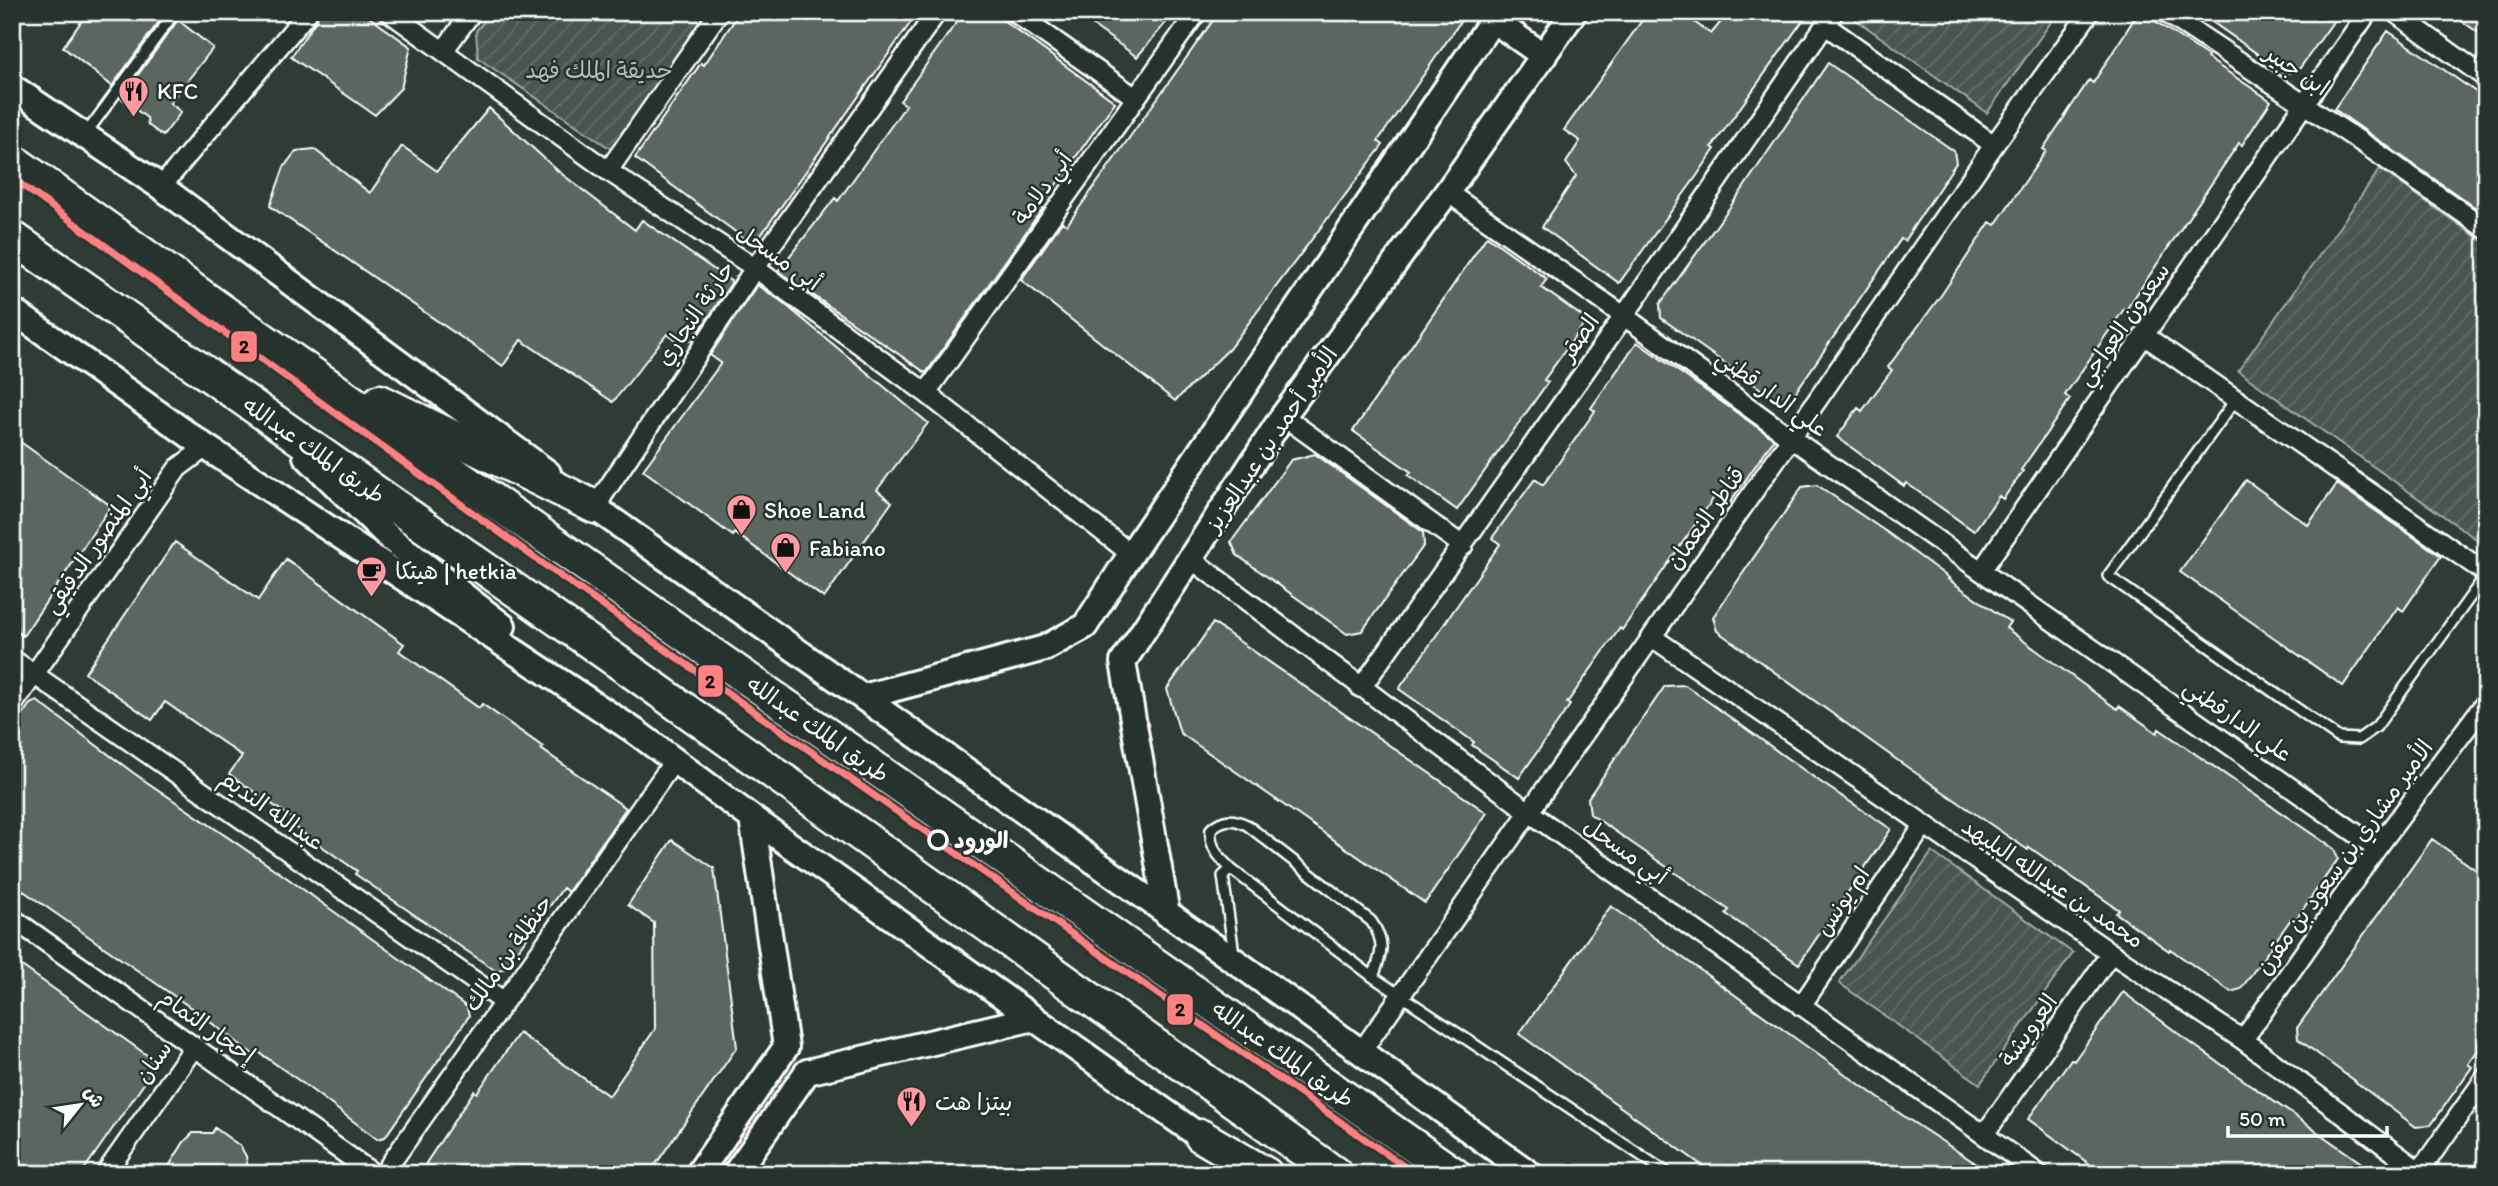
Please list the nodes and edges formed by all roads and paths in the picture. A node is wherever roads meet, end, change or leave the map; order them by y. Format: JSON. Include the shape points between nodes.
{"nodes":[{"id":1,"x":175,"y":12,"type":"edge"},
{"id":2,"x":308,"y":12,"type":"edge"},
{"id":3,"x":389,"y":12,"type":"edge"},
{"id":4,"x":472,"y":12,"type":"edge"},
{"id":5,"x":719,"y":12,"type":"edge"},
{"id":6,"x":937,"y":12,"type":"edge"},
{"id":7,"x":1014,"y":12,"type":"edge"},
{"id":8,"x":1197,"y":12,"type":"edge"},
{"id":9,"x":1574,"y":12,"type":"edge"},
{"id":10,"x":2090,"y":12,"type":"edge"},
{"id":11,"x":2165,"y":12,"type":"edge"},
{"id":12,"x":2368,"y":12,"type":"edge"},
{"id":13,"x":2394,"y":12,"type":"edge"},
{"id":14,"x":1495,"y":16,"type":"edge"},
{"id":15,"x":1829,"y":19,"type":"edge"},
{"id":16,"x":444,"y":50,"type":"junction"},
{"id":17,"x":1544,"y":56,"type":"junction"},
{"id":18,"x":2486,"y":78,"type":"edge"},
{"id":19,"x":12,"y":87,"type":"edge"},
{"id":20,"x":1136,"y":99,"type":"junction"},
{"id":21,"x":2303,"y":104,"type":"junction"},
{"id":22,"x":84,"y":136,"type":"junction"},
{"id":23,"x":1994,"y":145,"type":"junction"},
{"id":24,"x":12,"y":160,"type":"edge"},
{"id":25,"x":608,"y":171,"type":"junction"},
{"id":26,"x":161,"y":187,"type":"junction"},
{"id":27,"x":1447,"y":192,"type":"junction"},
{"id":28,"x":2486,"y":229,"type":"edge"},
{"id":29,"x":12,"y":237,"type":"edge"},
{"id":30,"x":755,"y":268,"type":"junction"},
{"id":31,"x":12,"y":310,"type":"edge"},
{"id":32,"x":227,"y":314,"type":"junction"},
{"id":33,"x":1624,"y":316,"type":"junction"},
{"id":34,"x":2145,"y":336,"type":"junction"},
{"id":35,"x":926,"y":393,"type":"junction"},
{"id":36,"x":2236,"y":400,"type":"junction"},
{"id":37,"x":265,"y":416,"type":"junction"},
{"id":38,"x":1283,"y":416,"type":"junction"},
{"id":39,"x":1791,"y":438,"type":"junction"},
{"id":40,"x":206,"y":447,"type":"junction"},
{"id":41,"x":595,"y":508,"type":"junction"},
{"id":42,"x":1462,"y":546,"type":"junction"},
{"id":43,"x":1131,"y":554,"type":"junction"},
{"id":44,"x":1191,"y":559,"type":"junction"},
{"id":45,"x":1981,"y":571,"type":"junction"},
{"id":46,"x":2486,"y":574,"type":"edge"},
{"id":47,"x":2070,"y":632,"type":"joint"},
{"id":48,"x":1652,"y":637,"type":"junction"},
{"id":49,"x":12,"y":659,"type":"edge"},
{"id":50,"x":34,"y":675,"type":"junction"},
{"id":51,"x":1361,"y":688,"type":"junction"},
{"id":52,"x":863,"y":697,"type":"junction"},
{"id":53,"x":2486,"y":702,"type":"edge"},
{"id":54,"x":12,"y":706,"type":"edge"},
{"id":55,"x":636,"y":732,"type":"junction"},
{"id":56,"x":674,"y":761,"type":"junction"},
{"id":57,"x":1529,"y":812,"type":"junction"},
{"id":58,"x":752,"y":818,"type":"junction"},
{"id":59,"x":1924,"y":825,"type":"junction"},
{"id":60,"x":2377,"y":848,"type":"junction"},
{"id":61,"x":1231,"y":869,"type":"junction"},
{"id":62,"x":1167,"y":914,"type":"junction"},
{"id":63,"x":12,"y":918,"type":"edge"},
{"id":64,"x":2112,"y":953,"type":"junction"},
{"id":65,"x":1235,"y":961,"type":"junction"},
{"id":66,"x":1373,"y":977,"type":"junction"},
{"id":67,"x":1401,"y":994,"type":"junction"},
{"id":68,"x":503,"y":1001,"type":"junction"},
{"id":69,"x":1801,"y":1006,"type":"junction"},
{"id":70,"x":1034,"y":1018,"type":"junction"},
{"id":71,"x":2243,"y":1040,"type":"junction"},
{"id":72,"x":194,"y":1047,"type":"junction"},
{"id":73,"x":1361,"y":1052,"type":"junction"},
{"id":74,"x":2486,"y":1077,"type":"edge"},
{"id":75,"x":1411,"y":1090,"type":"junction"},
{"id":76,"x":1984,"y":1135,"type":"junction"},
{"id":77,"x":1201,"y":1136,"type":"junction"},
{"id":78,"x":2421,"y":1172,"type":"edge"},
{"id":79,"x":736,"y":1173,"type":"edge"},
{"id":80,"x":105,"y":1174,"type":"edge"},
{"id":81,"x":374,"y":1174,"type":"edge"},
{"id":82,"x":383,"y":1174,"type":"edge"},
{"id":83,"x":698,"y":1174,"type":"edge"},
{"id":84,"x":1252,"y":1174,"type":"edge"},
{"id":85,"x":1266,"y":1174,"type":"edge"},
{"id":86,"x":1336,"y":1174,"type":"edge"},
{"id":87,"x":1454,"y":1174,"type":"edge"},
{"id":88,"x":1502,"y":1174,"type":"edge"},
{"id":89,"x":1530,"y":1174,"type":"edge"},
{"id":90,"x":1668,"y":1174,"type":"edge"},
{"id":91,"x":2039,"y":1174,"type":"edge"}],
"edges":[{"from":1,"to":22,"type":"lane"},
{"from":2,"to":26,"type":"street"},
{"from":3,"to":16,"type":"street","name":"أبي مسحل"},
{"from":4,"to":16,"type":"street"},
{"from":5,"to":25,"type":"street"},
{"from":6,"to":30,"type":"street","name":"حارثة النجاري"},
{"from":7,"to":20,"type":"street"},
{"from":8,"to":20,"type":"street","name":"أبي دلامة"},
{"from":9,"to":17,"type":"main road","name":"الأمير أحمد بن عبدالعزيز"},
{"from":10,"to":23,"type":"street","name":"قناطر النعمان"},
{"from":11,"to":21,"type":"street","name":"ابن جبير"},
{"from":12,"to":21,"type":"street","name":"سعدون العواجي"},
{"from":13,"to":18,"type":"street"},
{"from":14,"to":17,"type":"main road"},
{"from":14,"to":43,"type":"main road"},
{"from":15,"to":23,"type":"street"},
{"from":15,"to":33,"type":"street","name":"الصقر"},
{"from":16,"to":25,"type":"street","name":"أبي مسحل"},
{"from":17,"to":27,"type":"main road","name":"الأمير أحمد بن عبدالعزيز"},
{"from":19,"to":22,"type":"main road"},
{"from":20,"to":35,"type":"street","name":"أبي دلامة"},
{"from":21,"to":28,"type":"street","name":"ابن جبير"},
{"from":21,"to":34,"type":"street","name":"سعدون العواجي"},
{"from":22,"to":26,"type":"main road"},
{"from":23,"to":39,"type":"street","name":"قناطر النعمان"},
{"from":24,"to":32,"type":"highway","name":"طريق الملك عبدالله"},
{"from":25,"to":30,"type":"street","name":"أبي مسحل"},
{"from":26,"to":41,"type":"main road"},
{"from":27,"to":33,"type":"street","name":"علي الدار قطني"},
{"from":27,"to":38,"type":"main road","name":"الأمير أحمد بن عبدالعزيز"},
{"from":29,"to":37,"type":"highway","name":"طريق الملك عبدالله"},
{"from":30,"to":35,"type":"street","name":"أبي مسحل"},
{"from":30,"to":41,"type":"street","name":"حارثة النجاري"},
{"from":31,"to":40,"type":"main road"},
{"from":32,"to":41,"type":"highway","via":[[398,412]]},
{"from":32,"to":87,"type":"highway","name":"طريق الملك عبدالله"},
{"from":33,"to":39,"type":"street","name":"علي الدار قطني"},
{"from":33,"to":42,"type":"street","name":"الصقر"},
{"from":34,"to":36,"type":"street"},
{"from":34,"to":45,"type":"street","name":"سعدون العواجي"},
{"from":35,"to":43,"type":"street","name":"أبي مسحل"},
{"from":36,"to":46,"type":"street"},
{"from":36,"to":46,"type":"lane","via":[[2108,576],[2339,738],[2359,739],[2376,727]]},
{"from":37,"to":55,"type":"main road","via":[[391,539]]},
{"from":37,"to":86,"type":"highway","name":"طريق الملك عبدالله"},
{"from":38,"to":42,"type":"street"},
{"from":38,"to":44,"type":"main road","name":"الأمير أحمد بن عبدالعزيز"},
{"from":39,"to":45,"type":"street","name":"علي الدار قطني"},
{"from":39,"to":48,"type":"street","name":"قناطر النعمان"},
{"from":40,"to":50,"type":"street","name":"أبي المنصور الدقيقي","via":[[178,468]]},
{"from":40,"to":55,"type":"main road"},
{"from":41,"to":52,"type":"main road"},
{"from":42,"to":51,"type":"street","name":"الصقر"},
{"from":43,"to":52,"type":"main road","via":[[1085,626],[1045,648]]},
{"from":44,"to":51,"type":"street","name":"أبي مسحل"},
{"from":44,"to":62,"type":"main road","name":"الأمير أحمد بن عبدالعزيز","via":[[1123,662]]},
{"from":45,"to":47,"type":"street","name":"علي الدار قطني"},
{"from":47,"to":60,"type":"street","name":"علي الدارقطني"},
{"from":48,"to":57,"type":"street","name":"قناطر النعمان"},
{"from":48,"to":59,"type":"street","name":"محمد بن عبدالله البليهد"},
{"from":49,"to":50,"type":"street","name":"عبدالله النديم"},
{"from":50,"to":54,"type":"street","name":"أبي المنصور الدقيقي"},
{"from":50,"to":68,"type":"street","name":"عبدالله النديم"},
{"from":51,"to":57,"type":"street","name":"أبي مسحل"},
{"from":52,"to":62,"type":"main road"},
{"from":53,"to":60,"type":"street","name":"الأمير مشاري بن سعود بن مقرن"},
{"from":55,"to":56,"type":"main road"},
{"from":56,"to":58,"type":"main road"},
{"from":56,"to":68,"type":"street","name":"حنظلة بن مالك"},
{"from":57,"to":67,"type":"street","name":"قناطر النعمان"},
{"from":57,"to":69,"type":"street","name":"أبي مسحل"},
{"from":58,"to":70,"type":"main road"},
{"from":58,"to":83,"type":"main road","via":[[786,1047]]},
{"from":59,"to":64,"type":"street","name":"محمد بن عبدالله البليهد"},
{"from":59,"to":69,"type":"street","name":"ام يونس"},
{"from":60,"to":71,"type":"street","name":"الأمير مشاري بن سعود بن مقرن"},
{"from":61,"to":65,"type":"lane","via":[[1223,876]]},
{"from":61,"to":66,"type":"lane"},
{"from":61,"to":66,"type":"lane","via":[[1215,851],[1210,835],[1216,824],[1232,819],[1247,825],[1371,921],[1382,946]]},
{"from":62,"to":65,"type":"main road"},
{"from":63,"to":72,"type":"street","name":"إحجار الثمام"},
{"from":64,"to":71,"type":"street","name":"محمد بن عبدالله البليهد"},
{"from":64,"to":76,"type":"street","name":"العرويشة"},
{"from":65,"to":73,"type":"main road"},
{"from":66,"to":67,"type":"lane"},
{"from":67,"to":73,"type":"street","name":"قناطر النعمان"},
{"from":67,"to":90,"type":"lane"},
{"from":68,"to":82,"type":"street","name":"حنظلة بن مالك"},
{"from":69,"to":76,"type":"street","name":"أبي مسحل"},
{"from":70,"to":77,"type":"main road"},
{"from":70,"to":79,"type":"main road","via":[[807,1072]]},
{"from":71,"to":78,"type":"street","name":"محمد بن عبدالله البليهد"},
{"from":72,"to":80,"type":"street","name":"سنان"},
{"from":72,"to":81,"type":"street","name":"إحجار الثمام"},
{"from":73,"to":75,"type":"main road"},
{"from":74,"to":78,"type":"street"},
{"from":75,"to":88,"type":"main road"},
{"from":75,"to":89,"type":"main road"},
{"from":76,"to":91,"type":"street","name":"أبي مسحل"},
{"from":77,"to":84,"type":"main road"},
{"from":77,"to":85,"type":"highway"}]}
